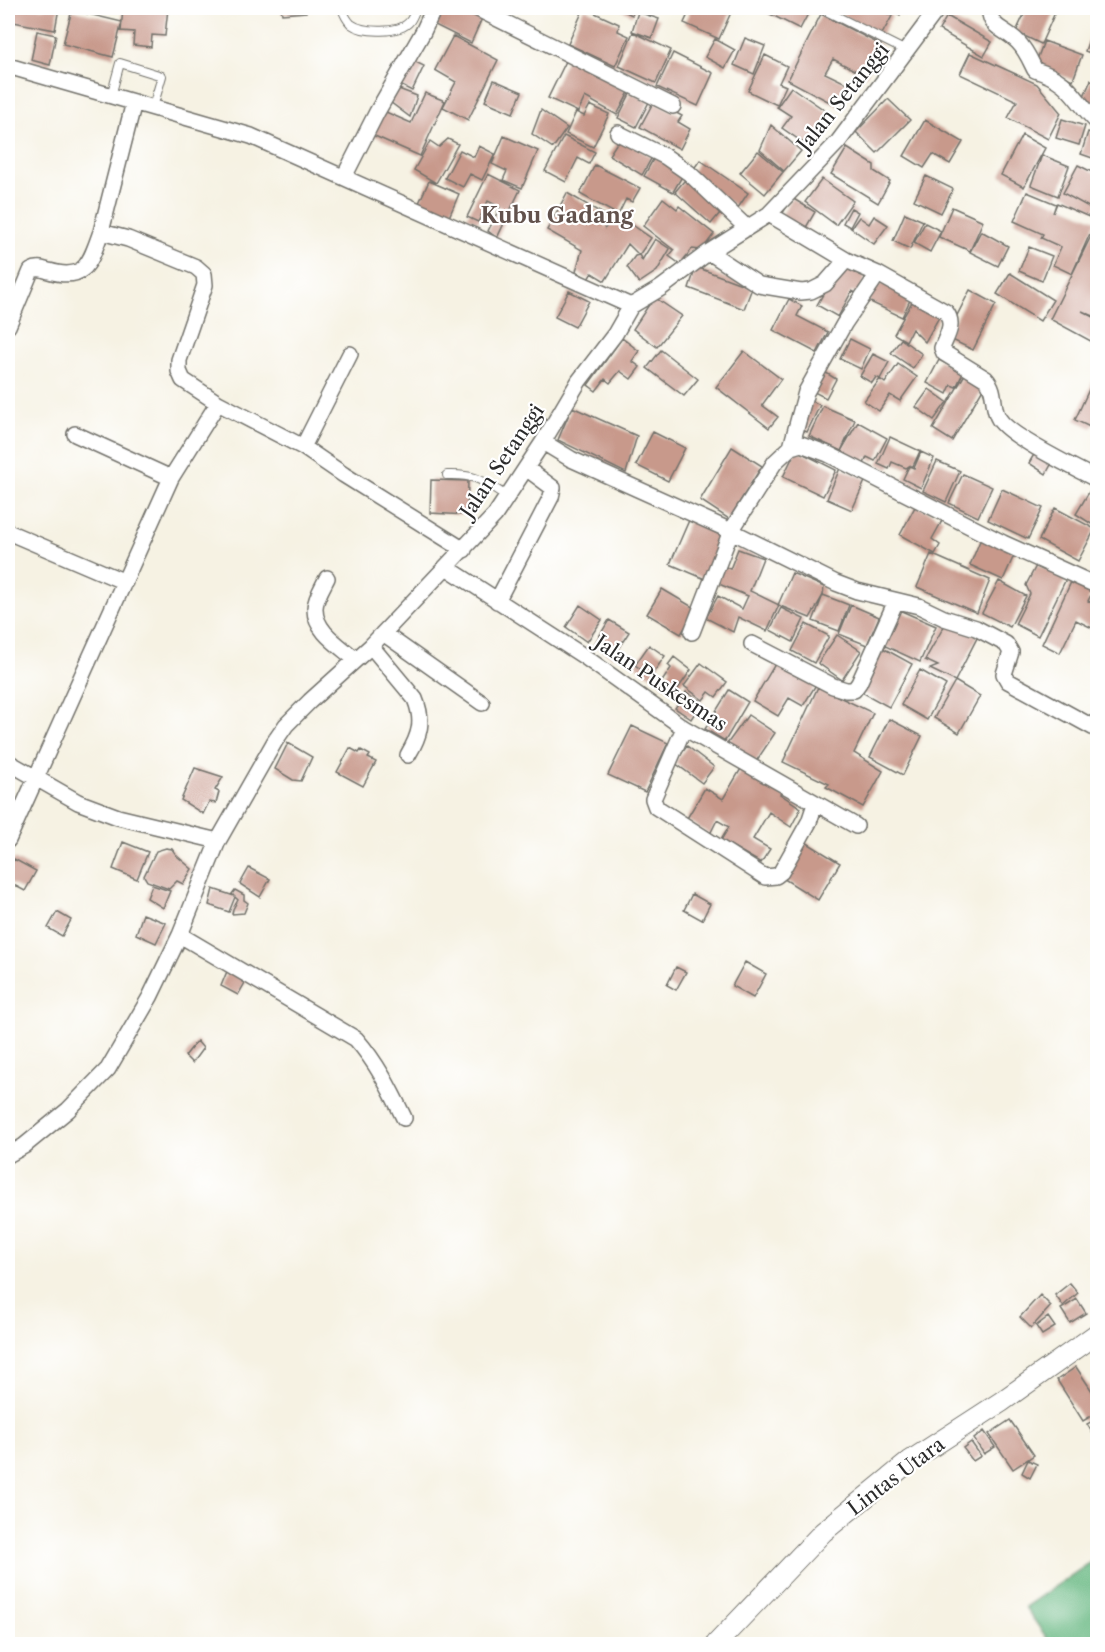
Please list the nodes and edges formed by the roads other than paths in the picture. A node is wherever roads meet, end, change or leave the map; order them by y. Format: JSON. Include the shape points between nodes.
{"nodes":[{"id":1,"x":342,"y":8,"type":"edge"},
{"id":2,"x":416,"y":8,"type":"edge"},
{"id":3,"x":434,"y":8,"type":"edge"},
{"id":4,"x":476,"y":8,"type":"edge"},
{"id":5,"x":820,"y":8,"type":"edge"},
{"id":6,"x":938,"y":8,"type":"edge"},
{"id":7,"x":990,"y":8,"type":"edge"},
{"id":8,"x":906,"y":51,"type":"junction"},
{"id":9,"x":8,"y":66,"type":"edge"},
{"id":10,"x":111,"y":96,"type":"junction"},
{"id":11,"x":134,"y":102,"type":"junction"},
{"id":12,"x":674,"y":106,"type":"dead end"},
{"id":13,"x":153,"y":107,"type":"junction"},
{"id":14,"x":1098,"y":123,"type":"edge"},
{"id":15,"x":618,"y":133,"type":"dead end"},
{"id":16,"x":344,"y":177,"type":"junction"},
{"id":17,"x":769,"y":214,"type":"junction"},
{"id":18,"x":747,"y":228,"type":"junction"},
{"id":19,"x":101,"y":232,"type":"junction"},
{"id":20,"x":709,"y":252,"type":"junction"},
{"id":21,"x":846,"y":260,"type":"junction"},
{"id":22,"x":878,"y":274,"type":"junction"},
{"id":23,"x":631,"y":306,"type":"junction"},
{"id":24,"x":8,"y":326,"type":"edge"},
{"id":25,"x":350,"y":354,"type":"dead end"},
{"id":26,"x":218,"y":403,"type":"junction"},
{"id":27,"x":75,"y":434,"type":"dead end"},
{"id":28,"x":543,"y":442,"type":"junction"},
{"id":29,"x":303,"y":447,"type":"junction"},
{"id":30,"x":791,"y":447,"type":"junction"},
{"id":31,"x":526,"y":468,"type":"junction"},
{"id":32,"x":447,"y":475,"type":"dead end"},
{"id":33,"x":171,"y":478,"type":"junction"},
{"id":34,"x":1098,"y":480,"type":"edge"},
{"id":35,"x":508,"y":497,"type":"junction"},
{"id":36,"x":731,"y":531,"type":"junction"},
{"id":37,"x":8,"y":532,"type":"edge"},
{"id":38,"x":464,"y":550,"type":"junction"},
{"id":39,"x":446,"y":567,"type":"junction"},
{"id":40,"x":327,"y":578,"type":"dead end"},
{"id":41,"x":125,"y":582,"type":"junction"},
{"id":42,"x":1098,"y":586,"type":"edge"},
{"id":43,"x":896,"y":600,"type":"junction"},
{"id":44,"x":497,"y":601,"type":"junction"},
{"id":45,"x":692,"y":632,"type":"dead end"},
{"id":46,"x":383,"y":633,"type":"junction"},
{"id":47,"x":752,"y":644,"type":"dead end"},
{"id":48,"x":371,"y":646,"type":"junction"},
{"id":49,"x":355,"y":659,"type":"junction"},
{"id":50,"x":482,"y":703,"type":"dead end"},
{"id":51,"x":684,"y":728,"type":"junction"},
{"id":52,"x":1098,"y":730,"type":"edge"},
{"id":53,"x":408,"y":755,"type":"dead end"},
{"id":54,"x":8,"y":762,"type":"edge"},
{"id":55,"x":35,"y":777,"type":"junction"},
{"id":56,"x":815,"y":804,"type":"junction"},
{"id":57,"x":856,"y":826,"type":"dead end"},
{"id":58,"x":8,"y":840,"type":"edge"},
{"id":59,"x":218,"y":841,"type":"junction"},
{"id":60,"x":180,"y":935,"type":"junction"},
{"id":61,"x":404,"y":1118,"type":"dead end"},
{"id":62,"x":8,"y":1155,"type":"edge"},
{"id":63,"x":1098,"y":1334,"type":"edge"},
{"id":64,"x":716,"y":1644,"type":"edge"}],
"edges":[{"from":1,"to":2,"type":"lane","via":[[353,26],[388,31],[410,22]]},
{"from":3,"to":16,"type":"street"},
{"from":4,"to":12,"type":"street"},
{"from":5,"to":8,"type":"lane"},
{"from":6,"to":8,"type":"street","name":"Jalan Setanggi"},
{"from":7,"to":14,"type":"street","via":[[992,23],[1018,41],[1035,70],[1067,85]]},
{"from":8,"to":17,"type":"street","name":"Jalan Setanggi","via":[[838,142]]},
{"from":9,"to":10,"type":"street"},
{"from":10,"to":11,"type":"street"},
{"from":10,"to":13,"type":"lane","via":[[120,63],[162,76]]},
{"from":11,"to":13,"type":"street"},
{"from":11,"to":19,"type":"street"},
{"from":13,"to":16,"type":"street","via":[[251,136]]},
{"from":15,"to":18,"type":"street","via":[[689,173]]},
{"from":16,"to":23,"type":"street"},
{"from":17,"to":18,"type":"street","name":"Jalan Setanggi"},
{"from":17,"to":21,"type":"street"},
{"from":18,"to":20,"type":"street","name":"Jalan Setanggi"},
{"from":19,"to":24,"type":"street","via":[[89,263],[81,271],[31,271]]},
{"from":19,"to":26,"type":"street","via":[[128,239],[201,270],[205,285],[179,360],[179,371],[183,380]]},
{"from":20,"to":21,"type":"street","via":[[759,285],[801,292],[825,284]]},
{"from":20,"to":23,"type":"street","name":"Jalan Setanggi"},
{"from":21,"to":22,"type":"street"},
{"from":22,"to":30,"type":"street","via":[[806,392]]},
{"from":22,"to":34,"type":"street","via":[[946,312],[951,324],[942,348],[944,353],[986,379],[998,418],[1011,432]]},
{"from":23,"to":28,"type":"street","name":"Jalan Setanggi"},
{"from":25,"to":29,"type":"street"},
{"from":26,"to":29,"type":"street"},
{"from":26,"to":33,"type":"street"},
{"from":27,"to":33,"type":"street"},
{"from":28,"to":31,"type":"street","name":"Jalan Setanggi"},
{"from":28,"to":36,"type":"street"},
{"from":29,"to":38,"type":"street"},
{"from":30,"to":36,"type":"street","via":[[775,462]]},
{"from":30,"to":42,"type":"street","via":[[801,444],[828,454],[1003,543]]},
{"from":31,"to":35,"type":"street","name":"Jalan Setanggi"},
{"from":31,"to":44,"type":"street","via":[[553,488]]},
{"from":32,"to":35,"type":"lane","via":[[466,474],[480,479]]},
{"from":33,"to":41,"type":"street"},
{"from":35,"to":38,"type":"street","name":"Jalan Setanggi"},
{"from":36,"to":43,"type":"street","via":[[836,583]]},
{"from":36,"to":45,"type":"street"},
{"from":37,"to":41,"type":"street"},
{"from":38,"to":39,"type":"street","name":"Jalan Setanggi"},
{"from":39,"to":44,"type":"street","name":"Jalan Puskesmas"},
{"from":39,"to":46,"type":"street","name":"Jalan Setanggi"},
{"from":40,"to":49,"type":"street","via":[[315,607],[317,621]]},
{"from":41,"to":55,"type":"street"},
{"from":43,"to":47,"type":"street","via":[[854,690],[833,686]]},
{"from":43,"to":52,"type":"street","via":[[976,628],[1006,644],[1011,652],[1004,674],[1008,681]]},
{"from":44,"to":51,"type":"street","name":"Jalan Puskesmas","via":[[585,657]]},
{"from":46,"to":48,"type":"street","name":"Jalan Setanggi"},
{"from":46,"to":50,"type":"street"},
{"from":48,"to":49,"type":"street","name":"Jalan Setanggi"},
{"from":48,"to":53,"type":"street","via":[[419,707],[421,726]]},
{"from":49,"to":59,"type":"street","name":"Jalan Setanggi","via":[[286,725]]},
{"from":51,"to":56,"type":"street","name":"Jalan Puskesmas"},
{"from":51,"to":56,"type":"street","via":[[653,799],[656,807],[765,877],[781,872]]},
{"from":54,"to":55,"type":"street"},
{"from":55,"to":58,"type":"street"},
{"from":55,"to":59,"type":"street","via":[[78,802],[118,817]]},
{"from":56,"to":57,"type":"street","name":"Jalan Puskesmas"},
{"from":59,"to":60,"type":"street","name":"Jalan Setanggi"},
{"from":60,"to":61,"type":"street","via":[[356,1040],[380,1070]]},
{"from":60,"to":62,"type":"street","name":"Jalan Setanggi","via":[[108,1070],[68,1110]]},
{"from":63,"to":64,"type":"street","name":"Lintas Utara","via":[[884,1482],[823,1532]]}]}
